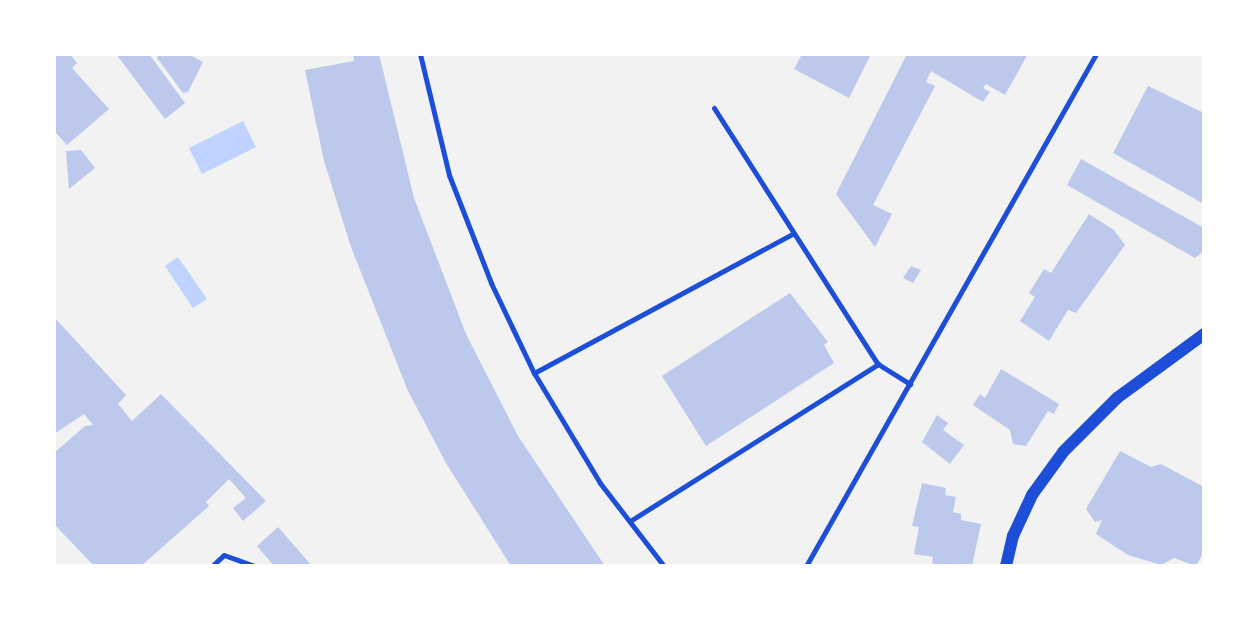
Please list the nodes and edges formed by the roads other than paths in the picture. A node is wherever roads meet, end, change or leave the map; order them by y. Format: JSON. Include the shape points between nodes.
{"nodes":[{"id":1,"x":420,"y":54,"type":"edge"},
{"id":2,"x":1096,"y":54,"type":"edge"},
{"id":3,"x":714,"y":108,"type":"dead end"},
{"id":4,"x":792,"y":234,"type":"junction"},
{"id":5,"x":1204,"y":334,"type":"edge"},
{"id":6,"x":878,"y":364,"type":"junction"},
{"id":7,"x":534,"y":373,"type":"junction"},
{"id":8,"x":911,"y":384,"type":"junction"},
{"id":9,"x":630,"y":521,"type":"junction"},
{"id":10,"x":212,"y":566,"type":"edge"},
{"id":11,"x":254,"y":566,"type":"edge"},
{"id":12,"x":664,"y":566,"type":"edge"},
{"id":13,"x":806,"y":566,"type":"edge"},
{"id":14,"x":1006,"y":566,"type":"edge"}],
"edges":[{"from":1,"to":7,"type":"lane","via":[[449,175],[491,283]]},
{"from":2,"to":8,"type":"lane"},
{"from":3,"to":4,"type":"lane"},
{"from":4,"to":6,"type":"lane"},
{"from":4,"to":7,"type":"lane"},
{"from":5,"to":14,"type":"street","via":[[1117,398],[1064,451],[1031,495]]},
{"from":6,"to":8,"type":"lane"},
{"from":6,"to":9,"type":"lane"},
{"from":7,"to":9,"type":"lane","via":[[600,483]]},
{"from":8,"to":13,"type":"lane"},
{"from":9,"to":12,"type":"lane"},
{"from":10,"to":11,"type":"lane","via":[[225,555]]}]}
